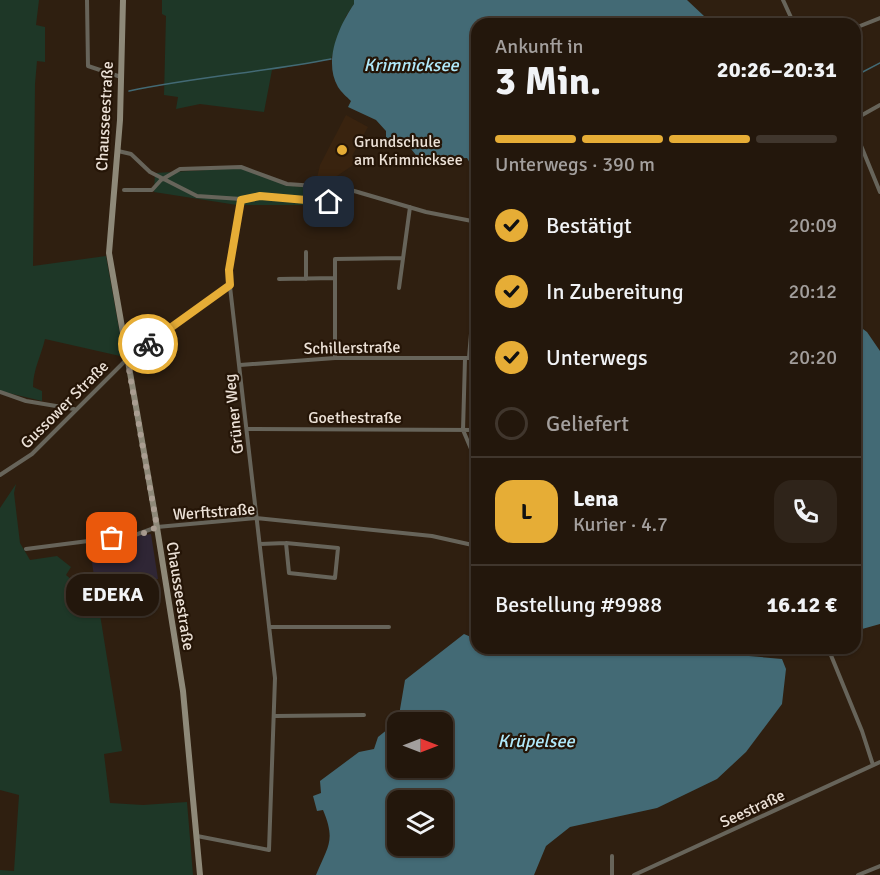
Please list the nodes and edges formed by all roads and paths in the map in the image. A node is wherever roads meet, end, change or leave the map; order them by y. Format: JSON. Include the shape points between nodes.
{"nodes":[{"id":1,"x":87,"y":0,"type":"edge"},
{"id":2,"x":123,"y":0,"type":"edge"},
{"id":3,"x":783,"y":0,"type":"edge"},
{"id":4,"x":791,"y":18,"type":"edge"},
{"id":5,"x":880,"y":18,"type":"edge"},
{"id":6,"x":861,"y":26,"type":"edge"},
{"id":7,"x":121,"y":77,"type":"junction"},
{"id":8,"x":880,"y":105,"type":"edge"},
{"id":9,"x":861,"y":116,"type":"edge"},
{"id":10,"x":861,"y":145,"type":"edge"},
{"id":11,"x":117,"y":151,"type":"junction"},
{"id":12,"x":163,"y":179,"type":"junction"},
{"id":13,"x":334,"y":186,"type":"junction"},
{"id":14,"x":124,"y":190,"type":"dead end"},
{"id":15,"x":880,"y":190,"type":"edge"},
{"id":16,"x":241,"y":200,"type":"junction"},
{"id":17,"x":410,"y":207,"type":"junction"},
{"id":18,"x":471,"y":221,"type":"edge"},
{"id":19,"x":306,"y":252,"type":"dead end"},
{"id":20,"x":402,"y":258,"type":"junction"},
{"id":21,"x":335,"y":278,"type":"junction"},
{"id":22,"x":279,"y":279,"type":"dead end"},
{"id":23,"x":306,"y":279,"type":"junction"},
{"id":24,"x":230,"y":285,"type":"junction"},
{"id":25,"x":399,"y":288,"type":"dead end"},
{"id":26,"x":471,"y":319,"type":"edge"},
{"id":27,"x":127,"y":358,"type":"junction"},
{"id":28,"x":335,"y":358,"type":"junction"},
{"id":29,"x":467,"y":358,"type":"junction"},
{"id":30,"x":471,"y":358,"type":"edge"},
{"id":31,"x":240,"y":365,"type":"junction"},
{"id":32,"x":0,"y":392,"type":"edge"},
{"id":33,"x":75,"y":409,"type":"junction"},
{"id":34,"x":247,"y":429,"type":"junction"},
{"id":35,"x":464,"y":430,"type":"junction"},
{"id":36,"x":471,"y":430,"type":"edge"},
{"id":37,"x":471,"y":448,"type":"edge"},
{"id":38,"x":0,"y":475,"type":"edge"},
{"id":39,"x":256,"y":519,"type":"junction"},
{"id":40,"x":157,"y":527,"type":"junction"},
{"id":41,"x":286,"y":543,"type":"junction"},
{"id":42,"x":260,"y":544,"type":"junction"},
{"id":43,"x":471,"y":545,"type":"edge"},
{"id":44,"x":26,"y":549,"type":"dead end"},
{"id":45,"x":269,"y":627,"type":"junction"},
{"id":46,"x":389,"y":627,"type":"dead end"},
{"id":47,"x":830,"y":654,"type":"edge"},
{"id":48,"x":364,"y":715,"type":"dead end"},
{"id":49,"x":276,"y":716,"type":"junction"},
{"id":50,"x":880,"y":762,"type":"edge"},
{"id":51,"x":873,"y":765,"type":"junction"},
{"id":52,"x":196,"y":836,"type":"junction"},
{"id":53,"x":612,"y":856,"type":"dead end"},
{"id":54,"x":880,"y":866,"type":"edge"},
{"id":55,"x":200,"y":875,"type":"edge"},
{"id":56,"x":612,"y":875,"type":"edge"},
{"id":57,"x":634,"y":875,"type":"edge"},
{"id":58,"x":858,"y":875,"type":"edge"}],
"edges":[{"from":1,"to":7,"type":"street","via":[[88,66]]},
{"from":2,"to":7,"type":"main road","name":"Chausseestraße"},
{"from":3,"to":4,"type":"street"},
{"from":5,"to":6,"type":"street"},
{"from":7,"to":11,"type":"main road","name":"Chausseestraße"},
{"from":8,"to":9,"type":"street"},
{"from":10,"to":15,"type":"street"},
{"from":11,"to":12,"type":"street","via":[[131,154]]},
{"from":11,"to":27,"type":"main road","name":"Chausseestraße","via":[[108,253]]},
{"from":12,"to":13,"type":"street","via":[[187,168],[241,167],[287,184]]},
{"from":12,"to":14,"type":"street","via":[[152,190]]},
{"from":12,"to":16,"type":"street","via":[[197,196]]},
{"from":13,"to":16,"type":"street","via":[[336,193],[329,202],[260,196]]},
{"from":13,"to":17,"type":"street"},
{"from":16,"to":24,"type":"street","name":"Grüner Weg"},
{"from":17,"to":18,"type":"street"},
{"from":17,"to":20,"type":"street"},
{"from":19,"to":23,"type":"street"},
{"from":20,"to":21,"type":"street","via":[[335,259]]},
{"from":20,"to":25,"type":"street"},
{"from":21,"to":23,"type":"street"},
{"from":21,"to":28,"type":"street"},
{"from":22,"to":23,"type":"street"},
{"from":24,"to":27,"type":"street","name":"Gussower Straße"},
{"from":24,"to":31,"type":"street","name":"Grüner Weg"},
{"from":26,"to":29,"type":"street"},
{"from":27,"to":33,"type":"street","name":"Gussower Straße"},
{"from":27,"to":40,"type":"main road","name":"Chausseestraße"},
{"from":28,"to":29,"type":"street","name":"Schillerstraße"},
{"from":28,"to":31,"type":"street","name":"Schillerstraße"},
{"from":29,"to":30,"type":"street","name":"Schillerstraße"},
{"from":29,"to":35,"type":"street"},
{"from":31,"to":34,"type":"street","name":"Grüner Weg"},
{"from":32,"to":33,"type":"street","via":[[26,401]]},
{"from":33,"to":38,"type":"street","name":"Gussower Straße","via":[[32,454]]},
{"from":34,"to":35,"type":"street","name":"Goethestraße"},
{"from":34,"to":39,"type":"street","name":"Grüner Weg"},
{"from":35,"to":36,"type":"street","name":"Goethestraße"},
{"from":35,"to":37,"type":"street"},
{"from":39,"to":40,"type":"street","name":"Werftstraße"},
{"from":39,"to":42,"type":"street","name":"Grüner Weg"},
{"from":39,"to":43,"type":"street","name":"Werftstraße","via":[[432,537]]},
{"from":40,"to":44,"type":"street","name":"Werftstraße","via":[[135,535]]},
{"from":40,"to":52,"type":"main road","name":"Chausseestraße","via":[[183,691]]},
{"from":41,"to":41,"type":"street","via":[[338,548],[335,578],[289,573]]},
{"from":41,"to":42,"type":"street"},
{"from":42,"to":45,"type":"street","name":"Grüner Weg"},
{"from":45,"to":46,"type":"street"},
{"from":45,"to":49,"type":"street","name":"Grüner Weg"},
{"from":47,"to":51,"type":"street"},
{"from":48,"to":49,"type":"street"},
{"from":49,"to":52,"type":"street","name":"Grüner Weg","via":[[269,850]]},
{"from":50,"to":51,"type":"street","name":"Seestraße"},
{"from":51,"to":57,"type":"street","name":"Seestraße"},
{"from":52,"to":55,"type":"main road","name":"Chausseestraße"},
{"from":53,"to":56,"type":"street"},
{"from":54,"to":58,"type":"street"}]}
